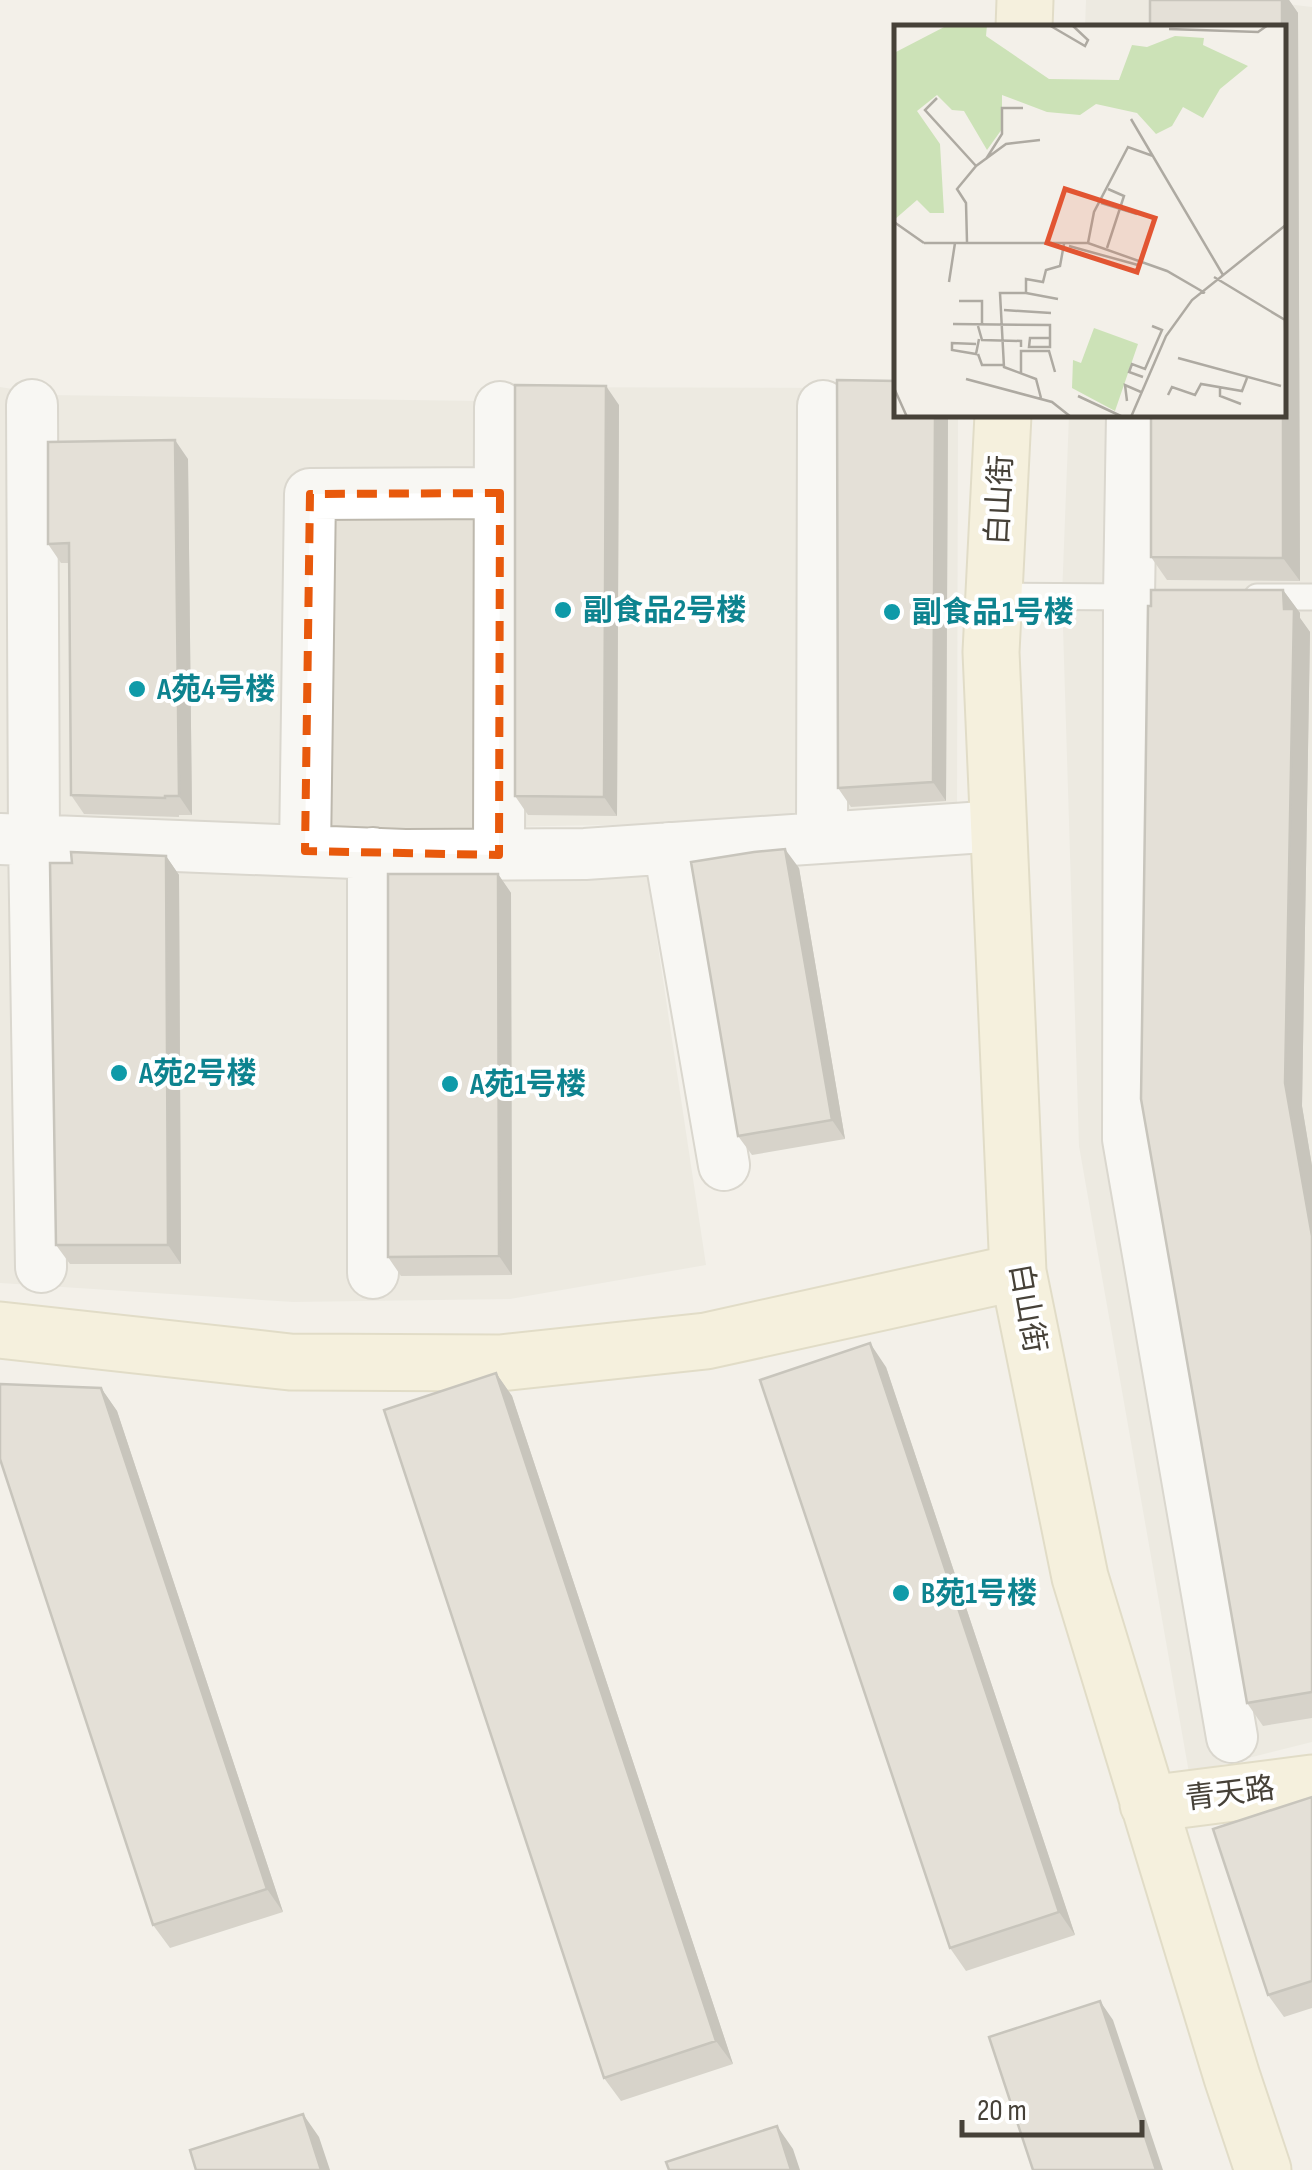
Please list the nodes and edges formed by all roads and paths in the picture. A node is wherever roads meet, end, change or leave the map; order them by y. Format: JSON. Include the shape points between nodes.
{"nodes":[{"id":1,"x":1026,"y":0,"type":"edge"},
{"id":2,"x":1024,"y":25,"type":"edge"},
{"id":3,"x":32,"y":406,"type":"dead end"},
{"id":4,"x":824,"y":406,"type":"dead end"},
{"id":5,"x":500,"y":407,"type":"dead end"},
{"id":6,"x":1003,"y":418,"type":"edge"},
{"id":7,"x":1132,"y":418,"type":"edge"},
{"id":8,"x":500,"y":493,"type":"junction"},
{"id":9,"x":994,"y":596,"type":"junction"},
{"id":10,"x":1147,"y":596,"type":"junction"},
{"id":11,"x":1239,"y":596,"type":"edge"},
{"id":12,"x":1312,"y":596,"type":"edge"},
{"id":13,"x":998,"y":826,"type":"junction"},
{"id":14,"x":822,"y":838,"type":"junction"},
{"id":15,"x":17,"y":839,"type":"edge"},
{"id":16,"x":668,"y":848,"type":"junction"},
{"id":17,"x":305,"y":851,"type":"junction"},
{"id":18,"x":373,"y":853,"type":"junction"},
{"id":19,"x":499,"y":854,"type":"junction"},
{"id":20,"x":724,"y":1166,"type":"dead end"},
{"id":21,"x":41,"y":1267,"type":"dead end"},
{"id":22,"x":1018,"y":1272,"type":"junction"},
{"id":23,"x":373,"y":1273,"type":"dead end"},
{"id":24,"x":0,"y":1330,"type":"edge"},
{"id":25,"x":1232,"y":1737,"type":"dead end"},
{"id":26,"x":1312,"y":1783,"type":"edge"},
{"id":27,"x":1148,"y":1804,"type":"junction"},
{"id":28,"x":1264,"y":2170,"type":"edge"}],
"edges":[{"from":1,"to":2,"type":"main road"},
{"from":3,"to":15,"type":"street"},
{"from":4,"to":14,"type":"street"},
{"from":5,"to":8,"type":"street"},
{"from":6,"to":9,"type":"main road","name":"白山街"},
{"from":7,"to":10,"type":"street"},
{"from":8,"to":17,"type":"street","via":[[310,494]]},
{"from":8,"to":19,"type":"street"},
{"from":9,"to":10,"type":"lane"},
{"from":9,"to":13,"type":"main road","name":"白山街"},
{"from":10,"to":25,"type":"street","via":[[1128,1139]]},
{"from":11,"to":12,"type":"lane"},
{"from":13,"to":14,"type":"street"},
{"from":13,"to":22,"type":"main road","name":"白山街"},
{"from":14,"to":16,"type":"street"},
{"from":15,"to":17,"type":"street"},
{"from":15,"to":21,"type":"street"},
{"from":16,"to":19,"type":"street"},
{"from":16,"to":20,"type":"street"},
{"from":17,"to":18,"type":"street"},
{"from":18,"to":19,"type":"street"},
{"from":18,"to":23,"type":"street"},
{"from":22,"to":24,"type":"main road","via":[[706,1342],[500,1363],[290,1362]]},
{"from":22,"to":27,"type":"main road","name":"白山街","via":[[1080,1577]]},
{"from":26,"to":27,"type":"main road","name":"青天路"},
{"from":27,"to":28,"type":"main road","name":"白山街"}]}
